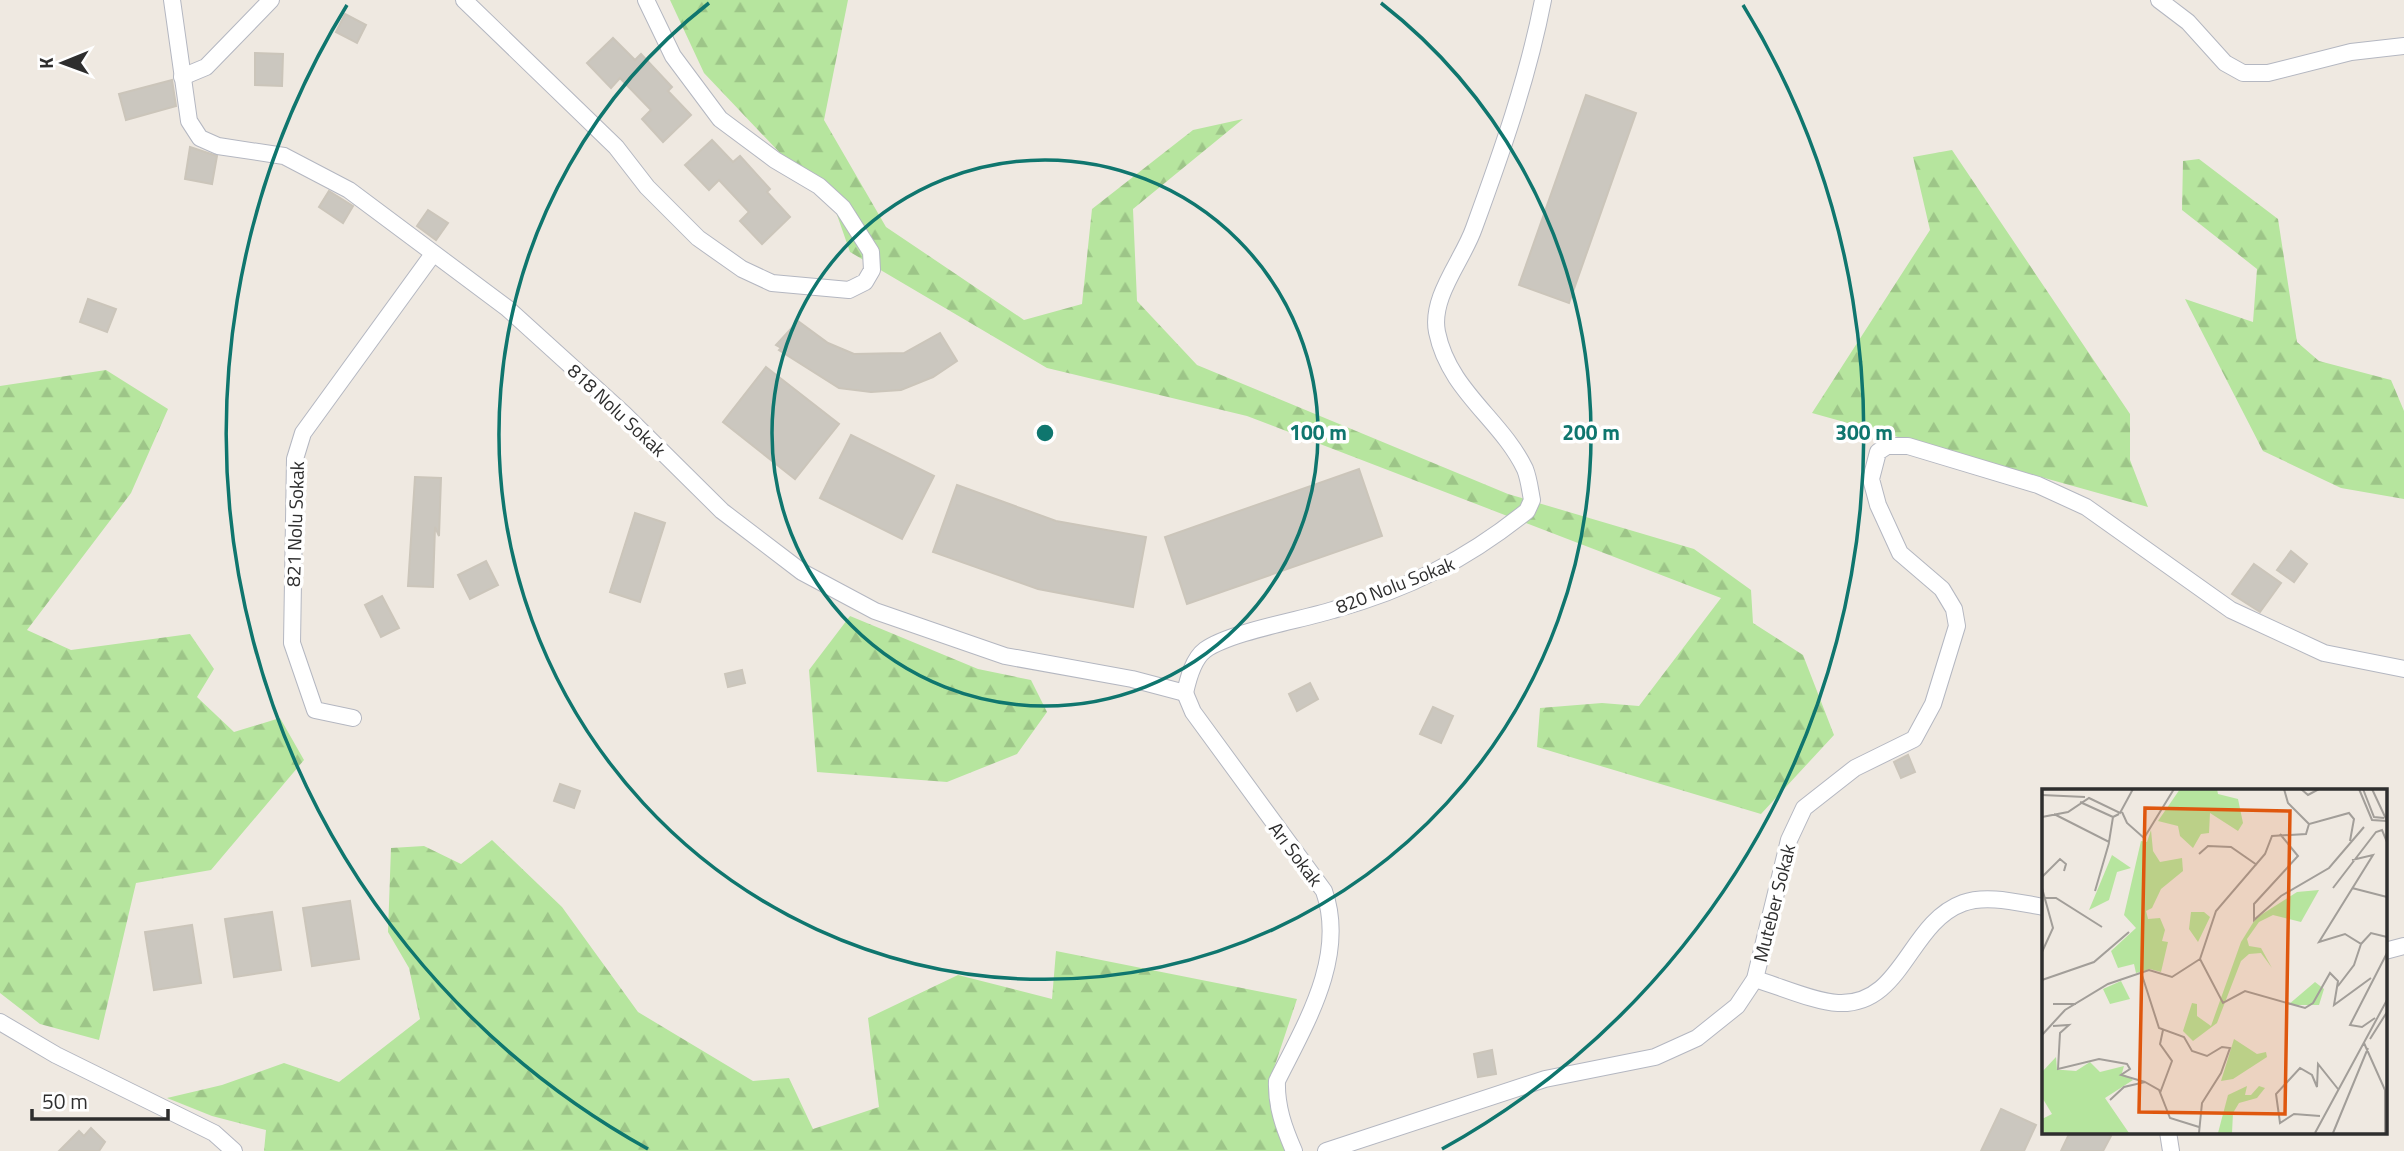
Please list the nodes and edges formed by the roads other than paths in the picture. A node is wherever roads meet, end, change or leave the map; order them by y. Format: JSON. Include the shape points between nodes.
{"nodes":[{"id":1,"x":172,"y":0,"type":"edge"},
{"id":2,"x":271,"y":0,"type":"edge"},
{"id":3,"x":464,"y":0,"type":"edge"},
{"id":4,"x":646,"y":0,"type":"edge"},
{"id":5,"x":1543,"y":0,"type":"edge"},
{"id":6,"x":2159,"y":0,"type":"edge"},
{"id":7,"x":2404,"y":46,"type":"edge"},
{"id":8,"x":182,"y":77,"type":"junction"},
{"id":9,"x":433,"y":254,"type":"junction"},
{"id":10,"x":2404,"y":669,"type":"edge"},
{"id":11,"x":1185,"y":693,"type":"junction"},
{"id":12,"x":353,"y":718,"type":"dead end"},
{"id":13,"x":2042,"y":907,"type":"edge"},
{"id":14,"x":2404,"y":946,"type":"edge"},
{"id":15,"x":2386,"y":951,"type":"edge"},
{"id":16,"x":1755,"y":979,"type":"junction"},
{"id":17,"x":0,"y":1021,"type":"edge"},
{"id":18,"x":234,"y":1151,"type":"edge"},
{"id":19,"x":1294,"y":1151,"type":"edge"},
{"id":20,"x":1326,"y":1151,"type":"edge"}],
"edges":[{"from":1,"to":8,"type":"street","name":"818 Nolu Sokak"},
{"from":2,"to":8,"type":"street","via":[[206,67]]},
{"from":3,"to":4,"type":"street","via":[[616,147],[647,187],[698,238],[742,270],[772,283],[849,290],[865,282],[872,270],[871,252],[843,208],[819,186],[720,119],[674,57]]},
{"from":5,"to":11,"type":"street","name":"820 Nolu Sokak","via":[[1518,99],[1473,232],[1438,305],[1437,329],[1445,360],[1525,469],[1532,500],[1527,511],[1461,560],[1410,583],[1205,650],[1188,677]]},
{"from":6,"to":7,"type":"street","via":[[2188,22],[2225,63],[2244,74]]},
{"from":8,"to":9,"type":"street","name":"818 Nolu Sokak","via":[[189,121],[200,138],[218,146],[284,156],[349,190]]},
{"from":9,"to":11,"type":"street","name":"818 Nolu Sokak","via":[[507,308],[722,511],[802,572],[875,611],[1004,656]]},
{"from":9,"to":12,"type":"street","name":"821 Nolu Sokak","via":[[303,433],[295,459],[292,643],[314,710]]},
{"from":10,"to":16,"type":"street","name":"Muteber Sokak","via":[[2324,653],[2231,610],[2086,507],[2038,485],[1908,446],[1887,446],[1878,452],[1871,479],[1878,505],[1900,553],[1942,589],[1954,609],[1957,626],[1933,704],[1914,739],[1855,768],[1804,808],[1789,840]]},
{"from":11,"to":19,"type":"street","name":"Arı Sokak","via":[[1193,712],[1324,891],[1331,912],[1327,969],[1277,1081],[1276,1098]]},
{"from":13,"to":16,"type":"street","via":[[2001,900],[1964,902],[1931,924],[1883,990],[1868,999],[1837,1003]]},
{"from":14,"to":15,"type":"street"},
{"from":16,"to":20,"type":"street","name":"Muteber Sokak","via":[[1737,1006],[1697,1038],[1655,1057],[1545,1079]]},
{"from":17,"to":18,"type":"street","via":[[67,1061],[214,1133]]}]}
